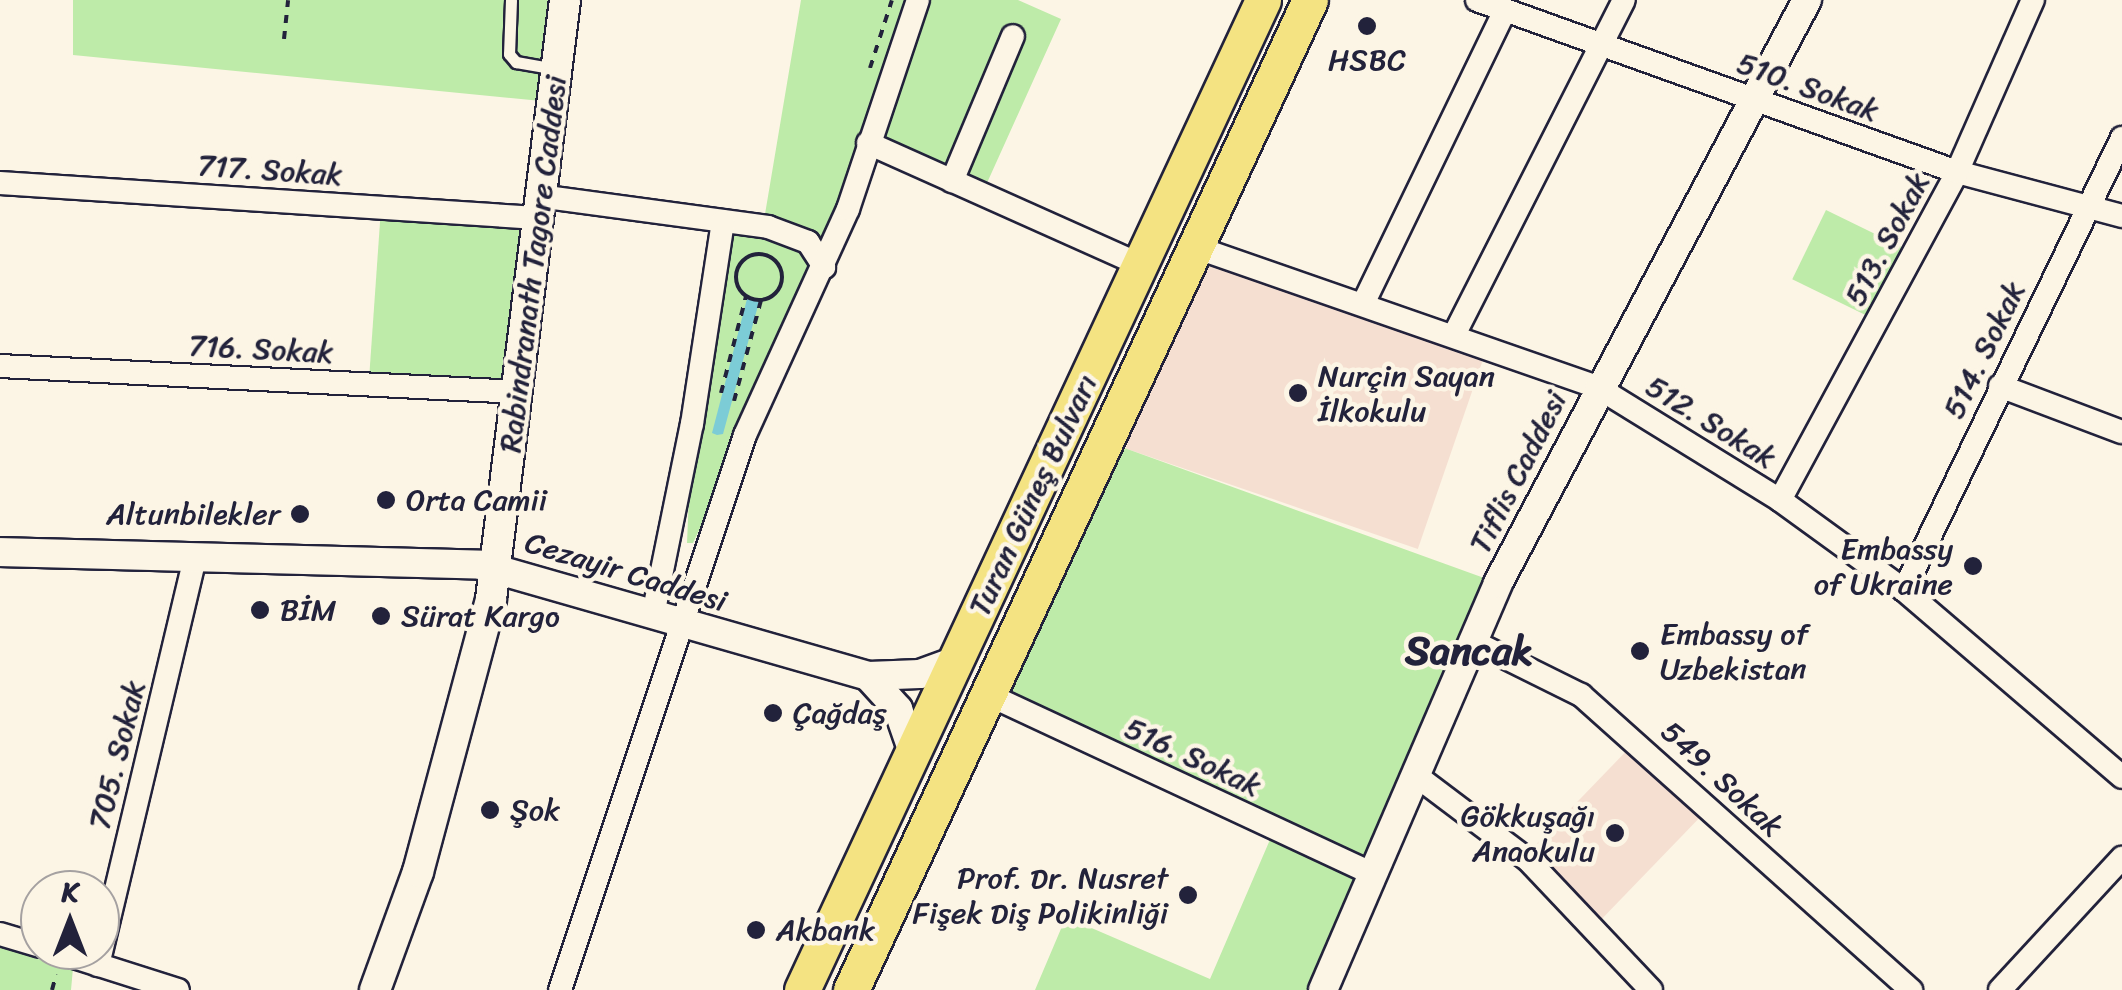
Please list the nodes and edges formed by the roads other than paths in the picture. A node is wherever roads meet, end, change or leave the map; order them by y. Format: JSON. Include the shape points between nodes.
{"nodes":[{"id":1,"x":511,"y":0,"type":"edge"},
{"id":2,"x":565,"y":0,"type":"edge"},
{"id":3,"x":918,"y":0,"type":"edge"},
{"id":4,"x":1263,"y":0,"type":"edge"},
{"id":5,"x":1310,"y":0,"type":"edge"},
{"id":6,"x":1477,"y":0,"type":"edge"},
{"id":7,"x":1624,"y":0,"type":"edge"},
{"id":8,"x":1808,"y":0,"type":"edge"},
{"id":9,"x":2033,"y":0,"type":"edge"},
{"id":10,"x":1505,"y":10,"type":"junction"},
{"id":11,"x":1013,"y":36,"type":"dead end"},
{"id":12,"x":1602,"y":45,"type":"junction"},
{"id":13,"x":556,"y":69,"type":"junction"},
{"id":14,"x":1756,"y":100,"type":"junction"},
{"id":15,"x":2122,"y":138,"type":"edge"},
{"id":16,"x":868,"y":143,"type":"junction"},
{"id":17,"x":1957,"y":172,"type":"junction"},
{"id":18,"x":952,"y":181,"type":"junction"},
{"id":19,"x":0,"y":183,"type":"edge"},
{"id":20,"x":538,"y":207,"type":"junction"},
{"id":21,"x":2087,"y":207,"type":"junction"},
{"id":22,"x":2122,"y":216,"type":"edge"},
{"id":23,"x":723,"y":221,"type":"junction"},
{"id":24,"x":1195,"y":247,"type":"junction"},
{"id":25,"x":1139,"y":264,"type":"junction"},
{"id":26,"x":824,"y":267,"type":"junction"},
{"id":27,"x":1363,"y":304,"type":"junction"},
{"id":28,"x":1454,"y":333,"type":"junction"},
{"id":29,"x":0,"y":366,"type":"edge"},
{"id":30,"x":2000,"y":386,"type":"junction"},
{"id":31,"x":1597,"y":387,"type":"junction"},
{"id":32,"x":519,"y":392,"type":"junction"},
{"id":33,"x":2122,"y":432,"type":"edge"},
{"id":34,"x":1780,"y":500,"type":"junction"},
{"id":35,"x":0,"y":552,"type":"edge"},
{"id":36,"x":196,"y":559,"type":"junction"},
{"id":37,"x":496,"y":567,"type":"junction"},
{"id":38,"x":1904,"y":590,"type":"junction"},
{"id":39,"x":665,"y":619,"type":"junction"},
{"id":40,"x":1472,"y":642,"type":"junction"},
{"id":41,"x":956,"y":661,"type":"junction"},
{"id":42,"x":868,"y":676,"type":"junction"},
{"id":43,"x":989,"y":695,"type":"junction"},
{"id":44,"x":913,"y":752,"type":"junction"},
{"id":45,"x":1414,"y":774,"type":"junction"},
{"id":46,"x":2122,"y":777,"type":"edge"},
{"id":47,"x":2122,"y":858,"type":"edge"},
{"id":48,"x":120,"y":874,"type":"edge"},
{"id":49,"x":1371,"y":874,"type":"junction"},
{"id":50,"x":114,"y":970,"type":"edge"},
{"id":51,"x":1642,"y":986,"type":"edge"},
{"id":52,"x":178,"y":990,"type":"edge"},
{"id":53,"x":375,"y":990,"type":"edge"},
{"id":54,"x":560,"y":990,"type":"edge"},
{"id":55,"x":802,"y":990,"type":"edge"},
{"id":56,"x":851,"y":990,"type":"edge"},
{"id":57,"x":1323,"y":990,"type":"edge"},
{"id":58,"x":1911,"y":990,"type":"edge"},
{"id":59,"x":2000,"y":990,"type":"edge"}],
"edges":[{"from":1,"to":13,"type":"lane","via":[[509,54],[516,62]]},
{"from":2,"to":13,"type":"main road","name":"Rabindranath Tagore Caddesi"},
{"from":3,"to":16,"type":"street"},
{"from":4,"to":25,"type":"main road","name":"Turan Güneş Bulvarı"},
{"from":5,"to":24,"type":"main road","name":"Turan Güneş Bulvarı"},
{"from":6,"to":10,"type":"street","name":"510. Sokak"},
{"from":7,"to":12,"type":"street"},
{"from":8,"to":14,"type":"street","name":"Tiflis Caddesi"},
{"from":9,"to":17,"type":"street","name":"513. Sokak"},
{"from":10,"to":12,"type":"street","name":"510. Sokak"},
{"from":10,"to":27,"type":"street"},
{"from":11,"to":18,"type":"street"},
{"from":12,"to":14,"type":"street","name":"510. Sokak"},
{"from":12,"to":28,"type":"street"},
{"from":13,"to":20,"type":"main road","name":"Rabindranath Tagore Caddesi"},
{"from":14,"to":17,"type":"street","name":"510. Sokak"},
{"from":14,"to":31,"type":"street","name":"Tiflis Caddesi"},
{"from":15,"to":21,"type":"street","name":"514. Sokak"},
{"from":16,"to":18,"type":"street"},
{"from":16,"to":26,"type":"street"},
{"from":17,"to":21,"type":"street","name":"510. Sokak"},
{"from":17,"to":34,"type":"street","name":"513. Sokak"},
{"from":18,"to":25,"type":"street"},
{"from":19,"to":20,"type":"street","name":"717. Sokak"},
{"from":20,"to":23,"type":"street","name":"717. Sokak"},
{"from":20,"to":32,"type":"main road","name":"Rabindranath Tagore Caddesi"},
{"from":21,"to":22,"type":"street","name":"510. Sokak"},
{"from":21,"to":30,"type":"street","name":"514. Sokak"},
{"from":23,"to":26,"type":"street","name":"717. Sokak","via":[[808,242]]},
{"from":23,"to":39,"type":"street"},
{"from":24,"to":27,"type":"street","name":"512. Sokak"},
{"from":24,"to":43,"type":"main road","name":"Turan Güneş Bulvarı"},
{"from":25,"to":41,"type":"main road","name":"Turan Güneş Bulvarı"},
{"from":26,"to":39,"type":"street"},
{"from":27,"to":28,"type":"street","name":"512. Sokak"},
{"from":28,"to":31,"type":"street","name":"512. Sokak"},
{"from":29,"to":32,"type":"street","name":"716. Sokak"},
{"from":30,"to":33,"type":"street"},
{"from":30,"to":38,"type":"street","name":"514. Sokak"},
{"from":31,"to":34,"type":"street","name":"512. Sokak"},
{"from":31,"to":40,"type":"street","name":"Tiflis Caddesi"},
{"from":32,"to":37,"type":"main road","name":"Rabindranath Tagore Caddesi"},
{"from":34,"to":38,"type":"street","name":"512. Sokak"},
{"from":35,"to":36,"type":"street","name":"Cezayir Caddesi"},
{"from":36,"to":37,"type":"street","name":"Cezayir Caddesi"},
{"from":36,"to":48,"type":"street","name":"705. Sokak"},
{"from":37,"to":39,"type":"street","name":"Cezayir Caddesi"},
{"from":37,"to":53,"type":"main road","name":"Rabindranath Tagore Caddesi","via":[[450,764]]},
{"from":38,"to":46,"type":"street","name":"512. Sokak"},
{"from":39,"to":42,"type":"street","name":"Cezayir Caddesi"},
{"from":39,"to":54,"type":"street"},
{"from":40,"to":45,"type":"street","name":"Tiflis Caddesi"},
{"from":40,"to":58,"type":"street","name":"549. Sokak","via":[[1581,696]]},
{"from":41,"to":42,"type":"street","name":"Cezayir Caddesi","via":[[920,674]]},
{"from":41,"to":44,"type":"main road","name":"Turan Güneş Bulvarı"},
{"from":42,"to":44,"type":"street","via":[[898,709]]},
{"from":43,"to":49,"type":"street","name":"516. Sokak"},
{"from":43,"to":56,"type":"main road","name":"Turan Güneş Bulvarı"},
{"from":44,"to":55,"type":"main road","name":"Turan Güneş Bulvarı"},
{"from":45,"to":49,"type":"street","name":"Tiflis Caddesi"},
{"from":45,"to":51,"type":"street","via":[[1528,860]]},
{"from":47,"to":59,"type":"street"},
{"from":49,"to":57,"type":"street","name":"Tiflis Caddesi"},
{"from":50,"to":52,"type":"street"}]}
